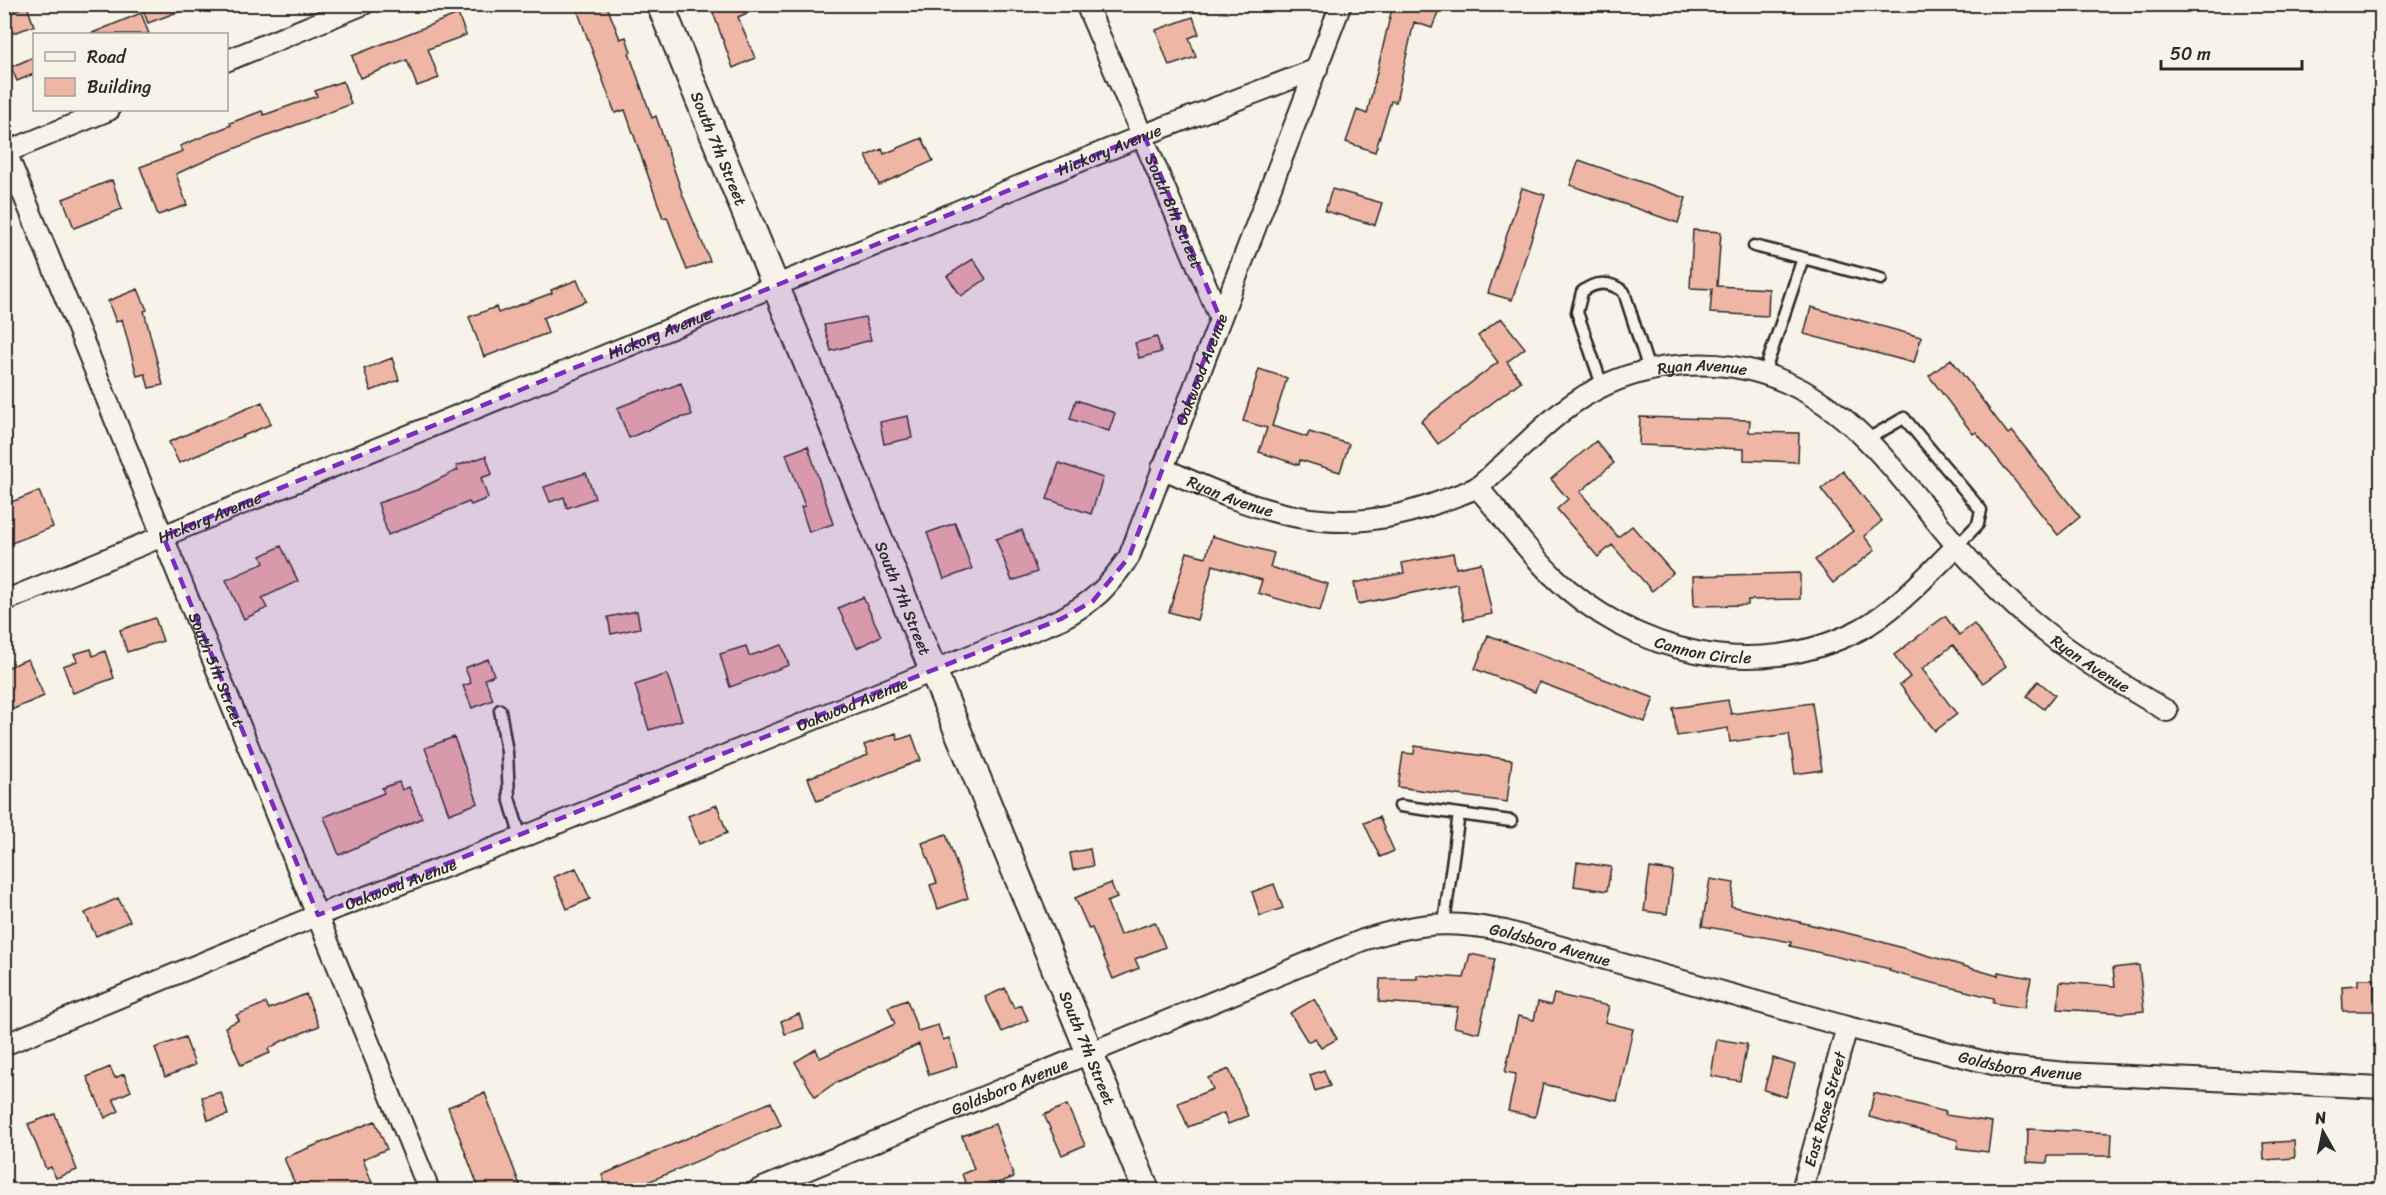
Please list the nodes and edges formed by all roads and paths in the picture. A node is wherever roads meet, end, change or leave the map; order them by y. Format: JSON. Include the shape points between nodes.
{"nodes":[{"id":1,"x":364,"y":4,"type":"edge"},
{"id":2,"x":660,"y":4,"type":"edge"},
{"id":3,"x":1086,"y":4,"type":"edge"},
{"id":4,"x":1341,"y":4,"type":"edge"},
{"id":5,"x":228,"y":60,"type":"edge"},
{"id":6,"x":1317,"y":69,"type":"junction"},
{"id":7,"x":106,"y":111,"type":"edge"},
{"id":8,"x":1144,"y":135,"type":"junction"},
{"id":9,"x":5,"y":150,"type":"edge"},
{"id":10,"x":1754,"y":246,"type":"dead end"},
{"id":11,"x":1803,"y":258,"type":"junction"},
{"id":12,"x":1881,"y":279,"type":"dead end"},
{"id":13,"x":776,"y":287,"type":"junction"},
{"id":14,"x":1220,"y":318,"type":"junction"},
{"id":15,"x":1649,"y":370,"type":"junction"},
{"id":16,"x":1764,"y":374,"type":"junction"},
{"id":17,"x":1603,"y":388,"type":"junction"},
{"id":18,"x":1866,"y":440,"type":"junction"},
{"id":19,"x":1162,"y":468,"type":"junction"},
{"id":20,"x":1477,"y":487,"type":"junction"},
{"id":21,"x":163,"y":536,"type":"junction"},
{"id":22,"x":1957,"y":546,"type":"junction"},
{"id":23,"x":4,"y":600,"type":"edge"},
{"id":24,"x":933,"y":670,"type":"junction"},
{"id":25,"x":500,"y":710,"type":"dead end"},
{"id":26,"x":2167,"y":711,"type":"dead end"},
{"id":27,"x":1400,"y":806,"type":"dead end"},
{"id":28,"x":1459,"y":814,"type":"junction"},
{"id":29,"x":1511,"y":821,"type":"dead end"},
{"id":30,"x":521,"y":838,"type":"junction"},
{"id":31,"x":318,"y":915,"type":"junction"},
{"id":32,"x":1444,"y":923,"type":"junction"},
{"id":33,"x":1847,"y":1027,"type":"junction"},
{"id":34,"x":4,"y":1045,"type":"edge"},
{"id":35,"x":1089,"y":1053,"type":"junction"},
{"id":36,"x":2382,"y":1088,"type":"edge"},
{"id":37,"x":429,"y":1191,"type":"edge"},
{"id":38,"x":758,"y":1191,"type":"edge"},
{"id":39,"x":1146,"y":1191,"type":"edge"},
{"id":40,"x":1802,"y":1191,"type":"edge"}],
"edges":[{"from":1,"to":5,"type":"street"},
{"from":2,"to":13,"type":"street","name":"South 7th Street"},
{"from":3,"to":8,"type":"street","name":"South 8th Street"},
{"from":4,"to":6,"type":"street","name":"Oakwood Avenue"},
{"from":6,"to":8,"type":"street","name":"Hickory Avenue"},
{"from":6,"to":14,"type":"street","name":"Oakwood Avenue"},
{"from":7,"to":9,"type":"street"},
{"from":8,"to":13,"type":"street","name":"Hickory Avenue"},
{"from":8,"to":14,"type":"street","name":"South 8th Street"},
{"from":9,"to":21,"type":"street","name":"South 5th Street"},
{"from":10,"to":11,"type":"lane"},
{"from":11,"to":12,"type":"lane"},
{"from":11,"to":16,"type":"lane"},
{"from":13,"to":21,"type":"street","name":"Hickory Avenue"},
{"from":13,"to":24,"type":"street","name":"South 7th Street"},
{"from":14,"to":19,"type":"street","name":"Oakwood Avenue"},
{"from":15,"to":16,"type":"street","name":"Ryan Avenue","via":[[1684,364]]},
{"from":15,"to":17,"type":"street","name":"Ryan Avenue"},
{"from":15,"to":17,"type":"lane","via":[[1624,292],[1608,284],[1595,284],[1582,292],[1577,312]]},
{"from":16,"to":18,"type":"street","name":"Ryan Avenue","via":[[1812,393],[1845,417]]},
{"from":17,"to":20,"type":"street","name":"Ryan Avenue","via":[[1575,401]]},
{"from":18,"to":22,"type":"street","name":"Ryan Avenue","via":[[1921,499]]},
{"from":18,"to":22,"type":"lane","via":[[1904,418],[1927,444],[1981,510],[1978,524]]},
{"from":19,"to":20,"type":"street","name":"Ryan Avenue","via":[[1233,500],[1283,515],[1337,523],[1383,520]]},
{"from":19,"to":24,"type":"street","name":"Oakwood Avenue","via":[[1129,557],[1093,601],[1061,619]]},
{"from":20,"to":22,"type":"street","name":"Cannon Circle","via":[[1551,574],[1590,606],[1634,634],[1679,650],[1722,657],[1804,649],[1861,628],[1909,592]]},
{"from":21,"to":23,"type":"street","name":"Hickory Avenue"},
{"from":21,"to":31,"type":"street","name":"South 5th Street"},
{"from":22,"to":26,"type":"street","name":"Ryan Avenue","via":[[2016,607],[2062,646]]},
{"from":24,"to":30,"type":"street","name":"Oakwood Avenue"},
{"from":24,"to":35,"type":"street","name":"South 7th Street"},
{"from":25,"to":30,"type":"lane","via":[[510,798]]},
{"from":27,"to":28,"type":"lane"},
{"from":28,"to":29,"type":"lane"},
{"from":28,"to":32,"type":"lane"},
{"from":30,"to":31,"type":"street","name":"Oakwood Avenue"},
{"from":31,"to":34,"type":"street","name":"Oakwood Avenue"},
{"from":31,"to":37,"type":"street","name":"South 5th Street"},
{"from":32,"to":33,"type":"street","name":"Goldsboro Avenue","via":[[1469,923],[1540,940]]},
{"from":32,"to":35,"type":"street","name":"Goldsboro Avenue","via":[[1409,926],[1363,939]]},
{"from":33,"to":36,"type":"street","name":"Goldsboro Avenue","via":[[2004,1067]]},
{"from":33,"to":40,"type":"street","name":"East Rose Street"},
{"from":35,"to":38,"type":"street","name":"Goldsboro Avenue"},
{"from":35,"to":39,"type":"street","name":"South 7th Street"}]}
